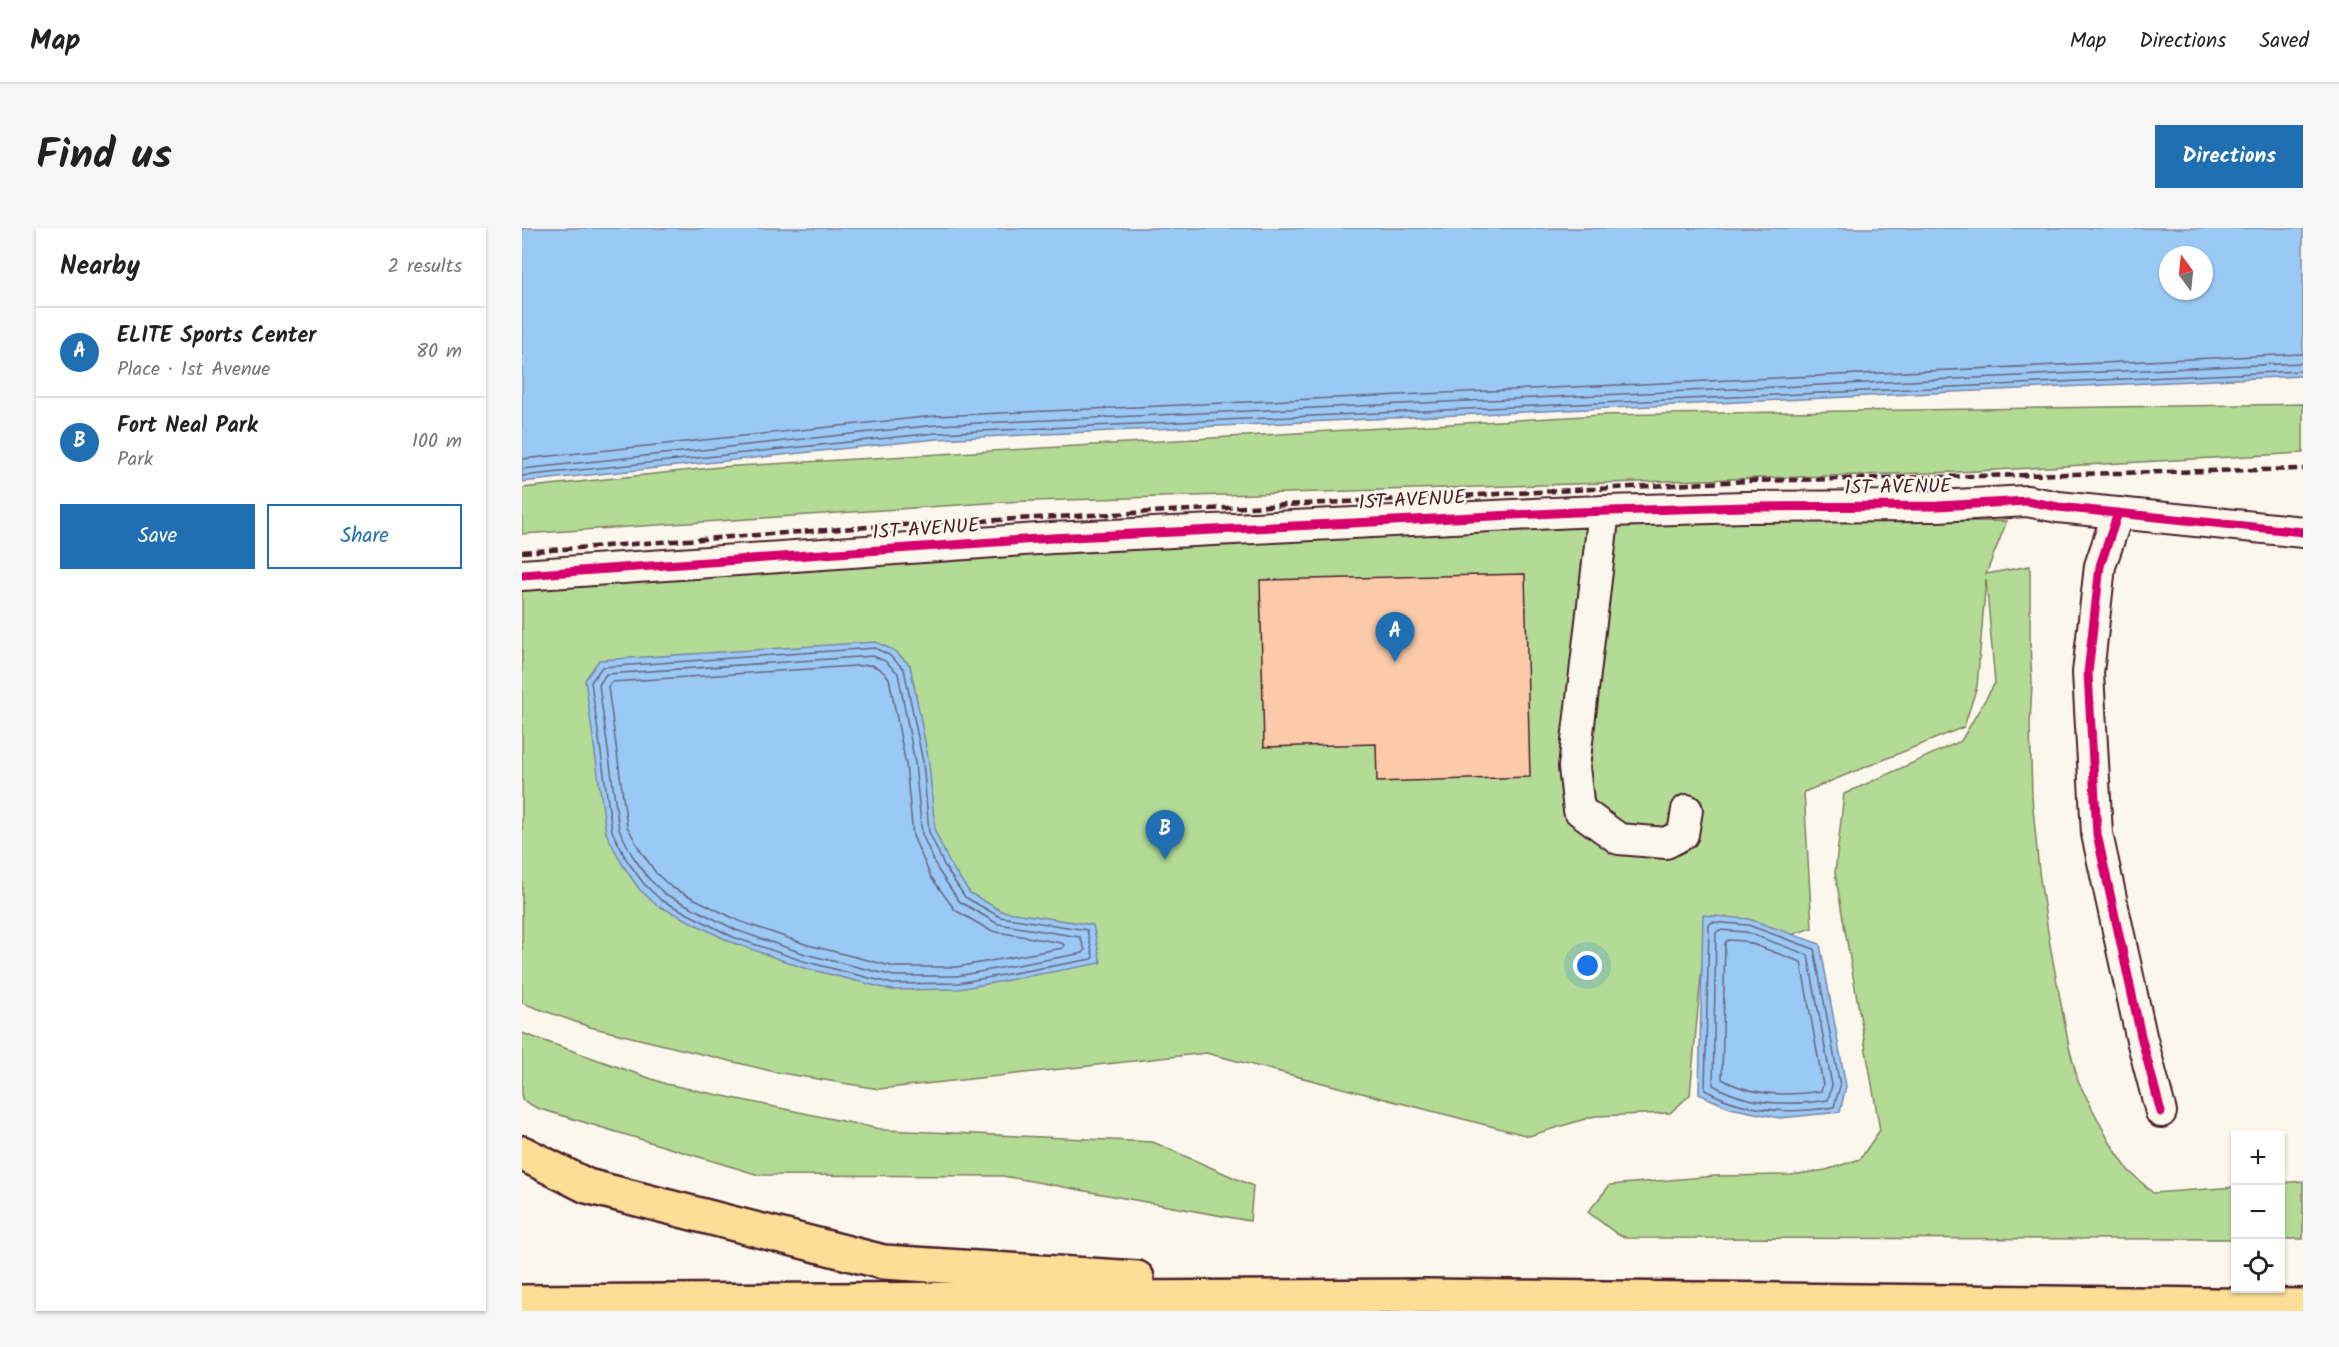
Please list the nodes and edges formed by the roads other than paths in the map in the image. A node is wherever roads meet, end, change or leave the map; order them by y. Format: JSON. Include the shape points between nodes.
{"nodes":[{"id":1,"x":1604,"y":511,"type":"junction"},
{"id":2,"x":2118,"y":513,"type":"junction"},
{"id":3,"x":2303,"y":532,"type":"edge"},
{"id":4,"x":522,"y":575,"type":"edge"},
{"id":5,"x":1687,"y":810,"type":"dead end"},
{"id":6,"x":2161,"y":1112,"type":"dead end"},
{"id":7,"x":522,"y":1153,"type":"edge"},
{"id":8,"x":1426,"y":1296,"type":"junction"},
{"id":9,"x":522,"y":1302,"type":"edge"},
{"id":10,"x":2303,"y":1306,"type":"edge"}],
"edges":[{"from":1,"to":2,"type":"street","name":"1ST AVENUE","via":[[2027,501]]},
{"from":1,"to":4,"type":"street","name":"1ST AVENUE","via":[[1063,538]]},
{"from":1,"to":5,"type":"street","via":[[1574,767],[1579,810],[1618,839],[1666,843],[1683,834]]},
{"from":2,"to":3,"type":"street","name":"1ST AVENUE"},
{"from":2,"to":6,"type":"street","via":[[2100,566],[2088,673],[2097,834]]},
{"from":7,"to":8,"type":"highway","via":[[587,1186],[883,1262]]},
{"from":8,"to":9,"type":"highway"},
{"from":8,"to":10,"type":"highway"}]}
